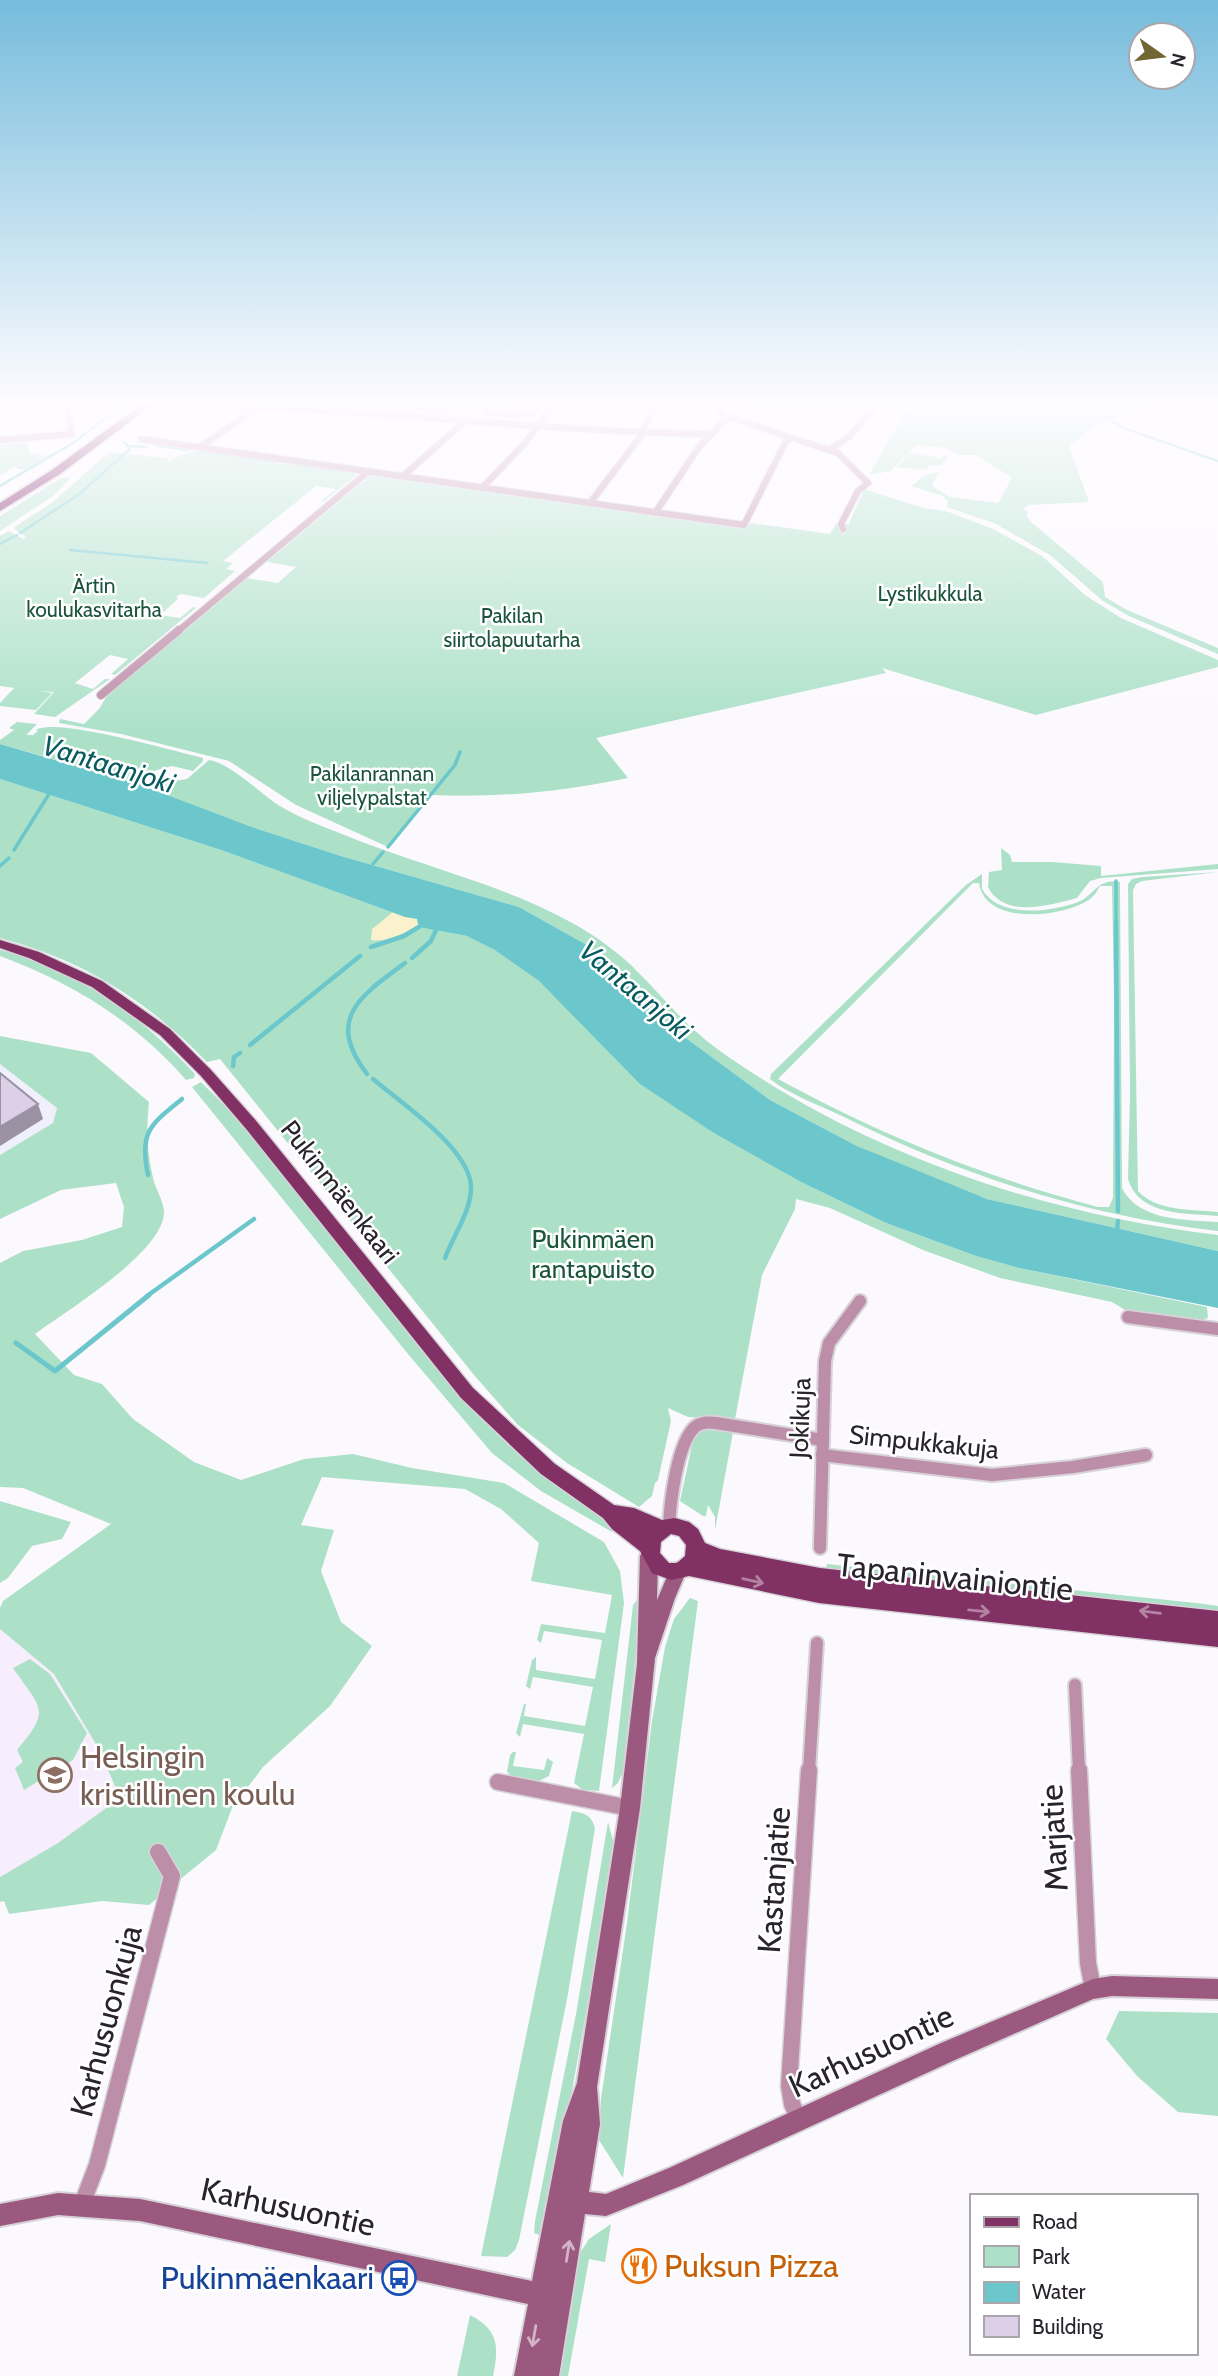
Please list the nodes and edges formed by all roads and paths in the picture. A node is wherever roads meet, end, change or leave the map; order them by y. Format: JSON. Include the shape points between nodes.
{"nodes":[{"id":1,"x":319,"y":513,"type":"edge"},
{"id":2,"x":655,"y":513,"type":"edge"},
{"id":3,"x":750,"y":513,"type":"edge"},
{"id":4,"x":847,"y":513,"type":"edge"},
{"id":5,"x":843,"y":529,"type":"dead end"},
{"id":6,"x":102,"y":695,"type":"dead end"},
{"id":7,"x":0,"y":944,"type":"edge"},
{"id":8,"x":860,"y":1301,"type":"dead end"},
{"id":9,"x":1128,"y":1317,"type":"dead end"},
{"id":10,"x":1218,"y":1329,"type":"edge"},
{"id":11,"x":823,"y":1440,"type":"junction"},
{"id":12,"x":822,"y":1455,"type":"junction"},
{"id":13,"x":1146,"y":1455,"type":"dead end"},
{"id":14,"x":610,"y":1512,"type":"junction"},
{"id":15,"x":665,"y":1528,"type":"junction"},
{"id":16,"x":820,"y":1548,"type":"dead end"},
{"id":17,"x":698,"y":1549,"type":"junction"},
{"id":18,"x":649,"y":1551,"type":"junction"},
{"id":19,"x":682,"y":1569,"type":"junction"},
{"id":20,"x":1218,"y":1620,"type":"edge"},
{"id":21,"x":1218,"y":1638,"type":"edge"},
{"id":22,"x":817,"y":1643,"type":"dead end"},
{"id":23,"x":646,"y":1664,"type":"junction"},
{"id":24,"x":1075,"y":1685,"type":"dead end"},
{"id":25,"x":498,"y":1782,"type":"dead end"},
{"id":26,"x":630,"y":1808,"type":"junction"},
{"id":27,"x":158,"y":1852,"type":"dead end"},
{"id":28,"x":1093,"y":1989,"type":"junction"},
{"id":29,"x":1218,"y":1990,"type":"edge"},
{"id":30,"x":799,"y":2120,"type":"junction"},
{"id":31,"x":568,"y":2202,"type":"junction"},
{"id":32,"x":82,"y":2204,"type":"junction"},
{"id":33,"x":0,"y":2215,"type":"edge"},
{"id":34,"x":551,"y":2297,"type":"junction"},
{"id":35,"x":526,"y":2376,"type":"edge"},
{"id":36,"x":547,"y":2376,"type":"edge"}],
"edges":[{"from":1,"to":6,"type":"street"},
{"from":2,"to":3,"type":"street","via":[[744,525]]},
{"from":4,"to":5,"type":"street"},
{"from":7,"to":14,"type":"main road","name":"Pukinmäenkaari","via":[[97,984],[165,1032],[252,1126],[467,1393],[548,1469]]},
{"from":8,"to":11,"type":"street","name":"Jokikuja","via":[[829,1343]]},
{"from":9,"to":10,"type":"street"},
{"from":11,"to":12,"type":"street","name":"Jokikuja"},
{"from":11,"to":15,"type":"street","name":"Simpukkakuja","via":[[707,1422],[696,1426],[685,1446]]},
{"from":12,"to":13,"type":"street","name":"Simpukkakuja","via":[[992,1475]]},
{"from":12,"to":16,"type":"street","name":"Jokikuja"},
{"from":14,"to":15,"type":"main road","name":"Pukinmäenkaari"},
{"from":14,"to":18,"type":"main road","name":"Pukinmäenkaari"},
{"from":15,"to":17,"type":"main road","name":"Pukinmäenkaari","via":[[688,1532]]},
{"from":15,"to":18,"type":"main road","via":[[654,1534]]},
{"from":17,"to":19,"type":"main road"},
{"from":20,"to":17,"type":"main road","name":"Tapaninvainiontie","one_way":true,"via":[[820,1577]]},
{"from":18,"to":19,"type":"main road","name":"Pukinmäenkaari","via":[[661,1568]]},
{"from":18,"to":23,"type":"street"},
{"from":19,"to":21,"type":"main road","name":"Tapaninvainiontie","one_way":true,"via":[[819,1594]]},
{"from":19,"to":23,"type":"street","via":[[666,1598]]},
{"from":22,"to":30,"type":"street","name":"Kastanjatie","via":[[789,2086]]},
{"from":23,"to":26,"type":"street"},
{"from":24,"to":28,"type":"street","name":"Marjatie"},
{"from":25,"to":26,"type":"street"},
{"from":26,"to":31,"type":"street","via":[[588,2083],[589,2124]]},
{"from":27,"to":32,"type":"street","name":"Karhusuonkuja","via":[[172,1876],[97,2165]]},
{"from":28,"to":29,"type":"street","name":"Karhusuontie"},
{"from":28,"to":30,"type":"street","name":"Karhusuontie"},
{"from":30,"to":31,"type":"street","name":"Karhusuontie","via":[[606,2205]]},
{"from":31,"to":34,"type":"street"},
{"from":32,"to":33,"type":"street","name":"Karhusuontie"},
{"from":32,"to":34,"type":"street","name":"Karhusuontie","via":[[140,2210]]},
{"from":34,"to":35,"type":"street","one_way":true},
{"from":34,"to":36,"type":"street"}]}
